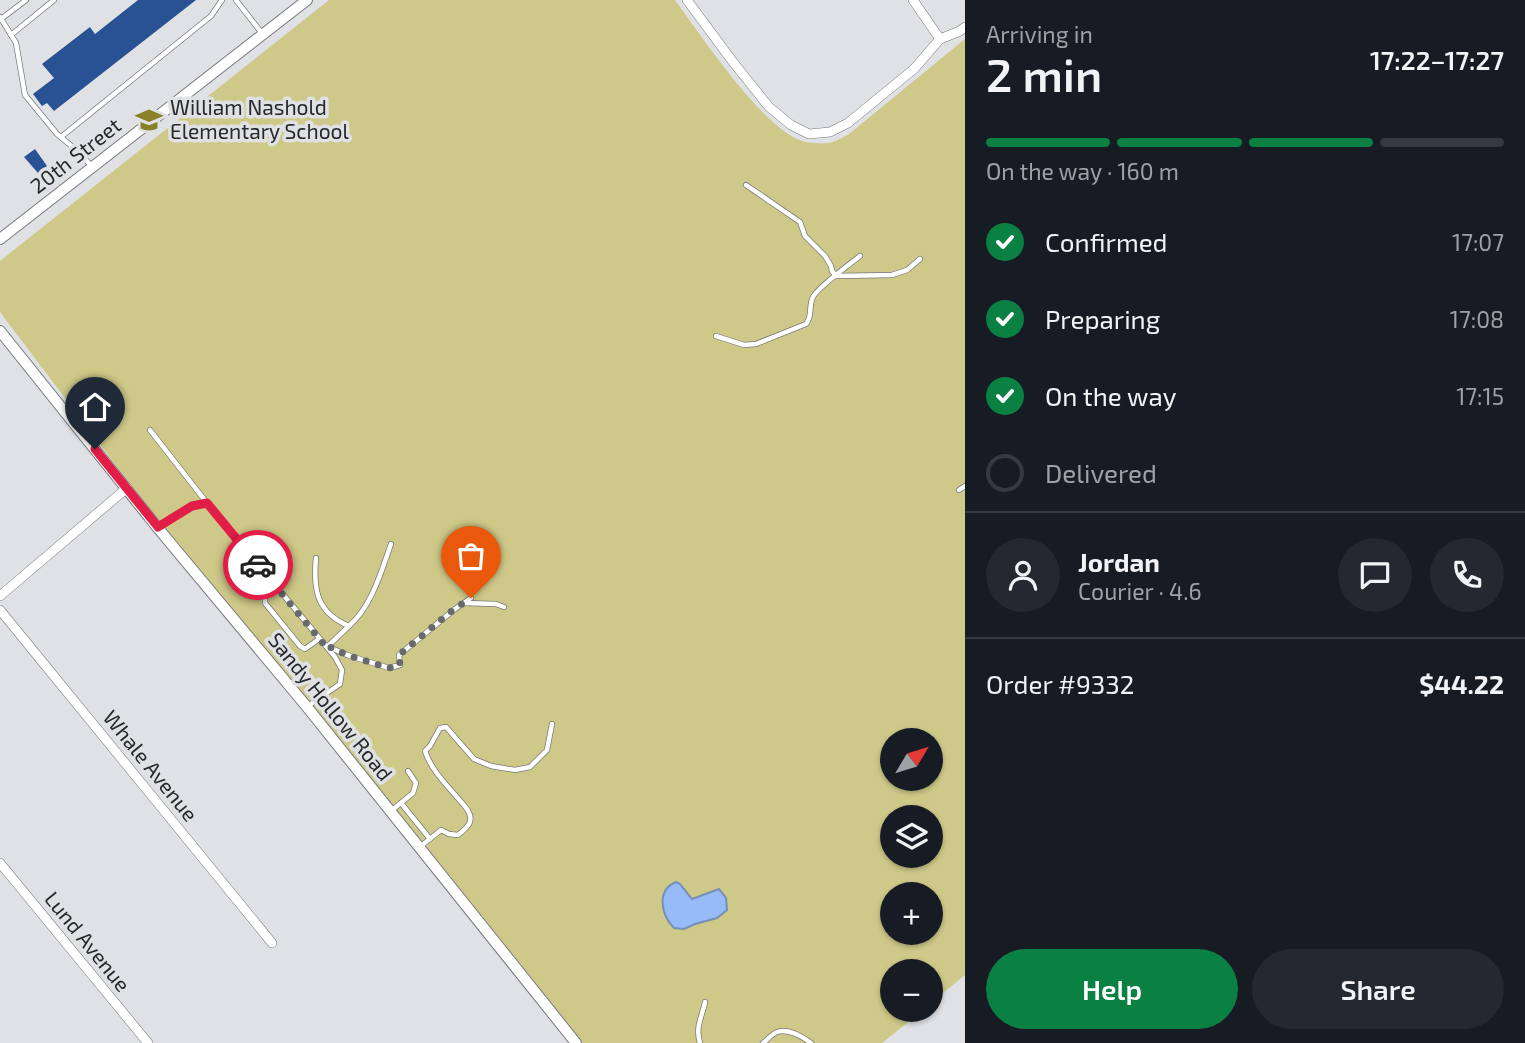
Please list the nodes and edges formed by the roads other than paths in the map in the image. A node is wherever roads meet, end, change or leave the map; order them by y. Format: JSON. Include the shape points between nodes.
{"nodes":[{"id":1,"x":26,"y":0,"type":"edge"},
{"id":2,"x":54,"y":0,"type":"edge"},
{"id":3,"x":222,"y":0,"type":"edge"},
{"id":4,"x":236,"y":0,"type":"edge"},
{"id":5,"x":307,"y":0,"type":"edge"},
{"id":6,"x":687,"y":0,"type":"edge"},
{"id":7,"x":913,"y":0,"type":"edge"},
{"id":8,"x":1,"y":18,"type":"edge"},
{"id":9,"x":965,"y":27,"type":"edge"},
{"id":10,"x":11,"y":35,"type":"junction"},
{"id":11,"x":264,"y":35,"type":"junction"},
{"id":12,"x":940,"y":38,"type":"junction"},
{"id":13,"x":61,"y":137,"type":"junction"},
{"id":14,"x":92,"y":167,"type":"junction"},
{"id":15,"x":746,"y":185,"type":"dead end"},
{"id":16,"x":0,"y":239,"type":"edge"},
{"id":17,"x":860,"y":256,"type":"dead end"},
{"id":18,"x":920,"y":259,"type":"dead end"},
{"id":19,"x":836,"y":276,"type":"junction"},
{"id":20,"x":0,"y":331,"type":"edge"},
{"id":21,"x":716,"y":336,"type":"dead end"},
{"id":22,"x":150,"y":430,"type":"dead end"},
{"id":23,"x":965,"y":486,"type":"edge"},
{"id":24,"x":127,"y":488,"type":"junction"},
{"id":25,"x":959,"y":490,"type":"dead end"},
{"id":26,"x":207,"y":503,"type":"junction"},
{"id":27,"x":158,"y":527,"type":"junction"},
{"id":28,"x":391,"y":544,"type":"dead end"},
{"id":29,"x":316,"y":558,"type":"dead end"},
{"id":30,"x":274,"y":585,"type":"junction"},
{"id":31,"x":0,"y":596,"type":"edge"},
{"id":32,"x":471,"y":598,"type":"dead end"},
{"id":33,"x":464,"y":603,"type":"junction"},
{"id":34,"x":504,"y":607,"type":"dead end"},
{"id":35,"x":0,"y":610,"type":"edge"},
{"id":36,"x":349,"y":626,"type":"junction"},
{"id":37,"x":319,"y":639,"type":"junction"},
{"id":38,"x":327,"y":647,"type":"junction"},
{"id":39,"x":307,"y":707,"type":"junction"},
{"id":40,"x":552,"y":724,"type":"dead end"},
{"id":41,"x":408,"y":771,"type":"dead end"},
{"id":42,"x":401,"y":803,"type":"junction"},
{"id":43,"x":390,"y":812,"type":"junction"},
{"id":44,"x":430,"y":839,"type":"junction"},
{"id":45,"x":419,"y":848,"type":"junction"},
{"id":46,"x":0,"y":863,"type":"edge"},
{"id":47,"x":272,"y":943,"type":"dead end"},
{"id":48,"x":705,"y":1002,"type":"dead end"},
{"id":49,"x":148,"y":1043,"type":"edge"},
{"id":50,"x":576,"y":1043,"type":"edge"},
{"id":51,"x":700,"y":1043,"type":"edge"},
{"id":52,"x":763,"y":1043,"type":"edge"},
{"id":53,"x":811,"y":1043,"type":"edge"}],
"edges":[{"from":1,"to":8,"type":"lane"},
{"from":2,"to":10,"type":"lane"},
{"from":3,"to":13,"type":"lane","via":[[211,16]]},
{"from":4,"to":11,"type":"lane"},
{"from":5,"to":11,"type":"street","name":"20th Street"},
{"from":6,"to":12,"type":"street","via":[[769,107],[809,134],[830,132],[848,123],[914,69]]},
{"from":7,"to":12,"type":"street"},
{"from":8,"to":10,"type":"lane"},
{"from":9,"to":12,"type":"street"},
{"from":10,"to":13,"type":"lane","via":[[25,94]]},
{"from":11,"to":14,"type":"street","name":"20th Street"},
{"from":13,"to":14,"type":"lane"},
{"from":14,"to":16,"type":"street","name":"20th Street"},
{"from":15,"to":19,"type":"lane","via":[[800,222],[805,236],[825,256]]},
{"from":17,"to":19,"type":"lane"},
{"from":18,"to":19,"type":"lane","via":[[892,275]]},
{"from":19,"to":21,"type":"lane","via":[[814,294],[806,324],[756,344]]},
{"from":20,"to":24,"type":"street","name":"Sandy Hollow Road"},
{"from":22,"to":26,"type":"lane"},
{"from":23,"to":25,"type":"lane"},
{"from":24,"to":27,"type":"street","name":"Sandy Hollow Road"},
{"from":24,"to":31,"type":"street"},
{"from":26,"to":27,"type":"lane","via":[[192,506]]},
{"from":26,"to":30,"type":"lane"},
{"from":27,"to":39,"type":"street","name":"Sandy Hollow Road"},
{"from":28,"to":36,"type":"lane","via":[[366,605]]},
{"from":29,"to":36,"type":"lane","via":[[318,599],[325,610]]},
{"from":30,"to":37,"type":"lane"},
{"from":30,"to":37,"type":"lane","via":[[265,594],[265,603],[300,646],[308,648]]},
{"from":32,"to":33,"type":"lane"},
{"from":33,"to":34,"type":"lane"},
{"from":33,"to":38,"type":"lane","via":[[399,655],[400,665],[389,668]]},
{"from":35,"to":47,"type":"street","name":"Whale Avenue"},
{"from":36,"to":38,"type":"lane"},
{"from":37,"to":38,"type":"lane"},
{"from":38,"to":39,"type":"lane","via":[[342,670],[340,684]]},
{"from":39,"to":43,"type":"street","name":"Sandy Hollow Road"},
{"from":40,"to":44,"type":"lane","via":[[547,750],[530,767],[516,769],[474,759],[446,726],[440,727],[426,755],[471,818],[467,829],[458,835],[441,830]]},
{"from":41,"to":42,"type":"lane","via":[[416,783],[414,793]]},
{"from":42,"to":43,"type":"lane"},
{"from":42,"to":44,"type":"lane"},
{"from":43,"to":45,"type":"street","name":"Sandy Hollow Road"},
{"from":44,"to":45,"type":"lane"},
{"from":45,"to":50,"type":"street","name":"Sandy Hollow Road"},
{"from":46,"to":49,"type":"street","name":"Lund Avenue"},
{"from":48,"to":51,"type":"lane","via":[[697,1034]]},
{"from":52,"to":53,"type":"lane","via":[[781,1031]]}]}
